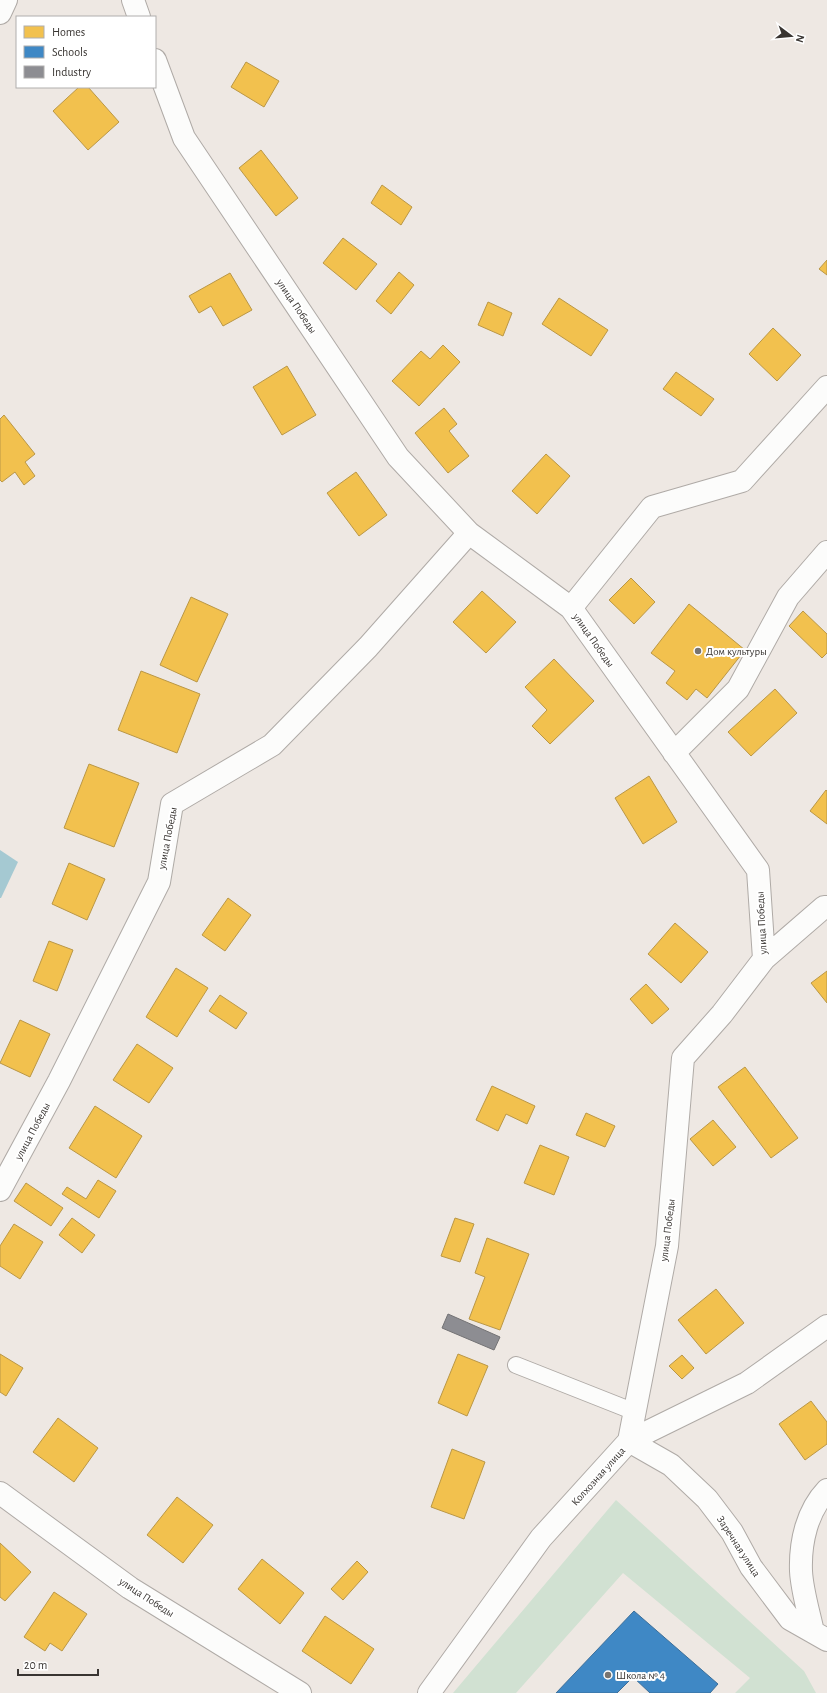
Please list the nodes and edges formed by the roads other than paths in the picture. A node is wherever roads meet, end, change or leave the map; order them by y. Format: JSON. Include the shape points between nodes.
{"nodes":[{"id":1,"x":6,"y":0,"type":"edge"},
{"id":2,"x":133,"y":0,"type":"edge"},
{"id":3,"x":0,"y":13,"type":"edge"},
{"id":4,"x":139,"y":16,"type":"edge"},
{"id":5,"x":156,"y":63,"type":"edge"},
{"id":6,"x":827,"y":387,"type":"edge"},
{"id":7,"x":469,"y":533,"type":"junction"},
{"id":8,"x":827,"y":552,"type":"edge"},
{"id":9,"x":571,"y":608,"type":"junction"},
{"id":10,"x":674,"y":753,"type":"junction"},
{"id":11,"x":827,"y":907,"type":"edge"},
{"id":12,"x":764,"y":959,"type":"junction"},
{"id":13,"x":0,"y":1190,"type":"edge"},
{"id":14,"x":827,"y":1326,"type":"edge"},
{"id":15,"x":516,"y":1365,"type":"dead end"},
{"id":16,"x":635,"y":1412,"type":"junction"},
{"id":17,"x":629,"y":1441,"type":"junction"},
{"id":18,"x":827,"y":1490,"type":"edge"},
{"id":19,"x":0,"y":1493,"type":"edge"},
{"id":20,"x":820,"y":1636,"type":"edge"},
{"id":21,"x":300,"y":1693,"type":"edge"},
{"id":22,"x":429,"y":1693,"type":"edge"}],
"edges":[{"from":1,"to":3,"type":"street"},
{"from":2,"to":4,"type":"street"},
{"from":5,"to":7,"type":"street","name":"улица Победы","via":[[184,138],[398,457]]},
{"from":6,"to":9,"type":"street","via":[[742,481],[652,506]]},
{"from":7,"to":9,"type":"street","name":"улица Победы"},
{"from":7,"to":13,"type":"street","name":"улица Победы","via":[[368,647],[272,745],[172,804],[159,882],[59,1081]]},
{"from":8,"to":10,"type":"street","via":[[788,598],[738,689]]},
{"from":9,"to":10,"type":"street","name":"улица Победы"},
{"from":10,"to":12,"type":"street","name":"улица Победы","via":[[758,870]]},
{"from":11,"to":12,"type":"street"},
{"from":12,"to":16,"type":"street","name":"улица Победы","via":[[722,1014],[683,1058],[666,1246]]},
{"from":14,"to":17,"type":"street","name":"Колхозная улица","via":[[748,1383]]},
{"from":15,"to":16,"type":"lane"},
{"from":16,"to":17,"type":"street","name":"улица Победы"},
{"from":17,"to":20,"type":"street","name":"Заречная улица","via":[[671,1466],[707,1499],[732,1532],[751,1567],[790,1619]]},
{"from":17,"to":22,"type":"street","name":"Колхозная улица","via":[[541,1538]]},
{"from":18,"to":20,"type":"street","via":[[820,1497],[805,1527],[801,1571]]},
{"from":19,"to":21,"type":"street","name":"улица Победы","via":[[130,1588]]}]}
